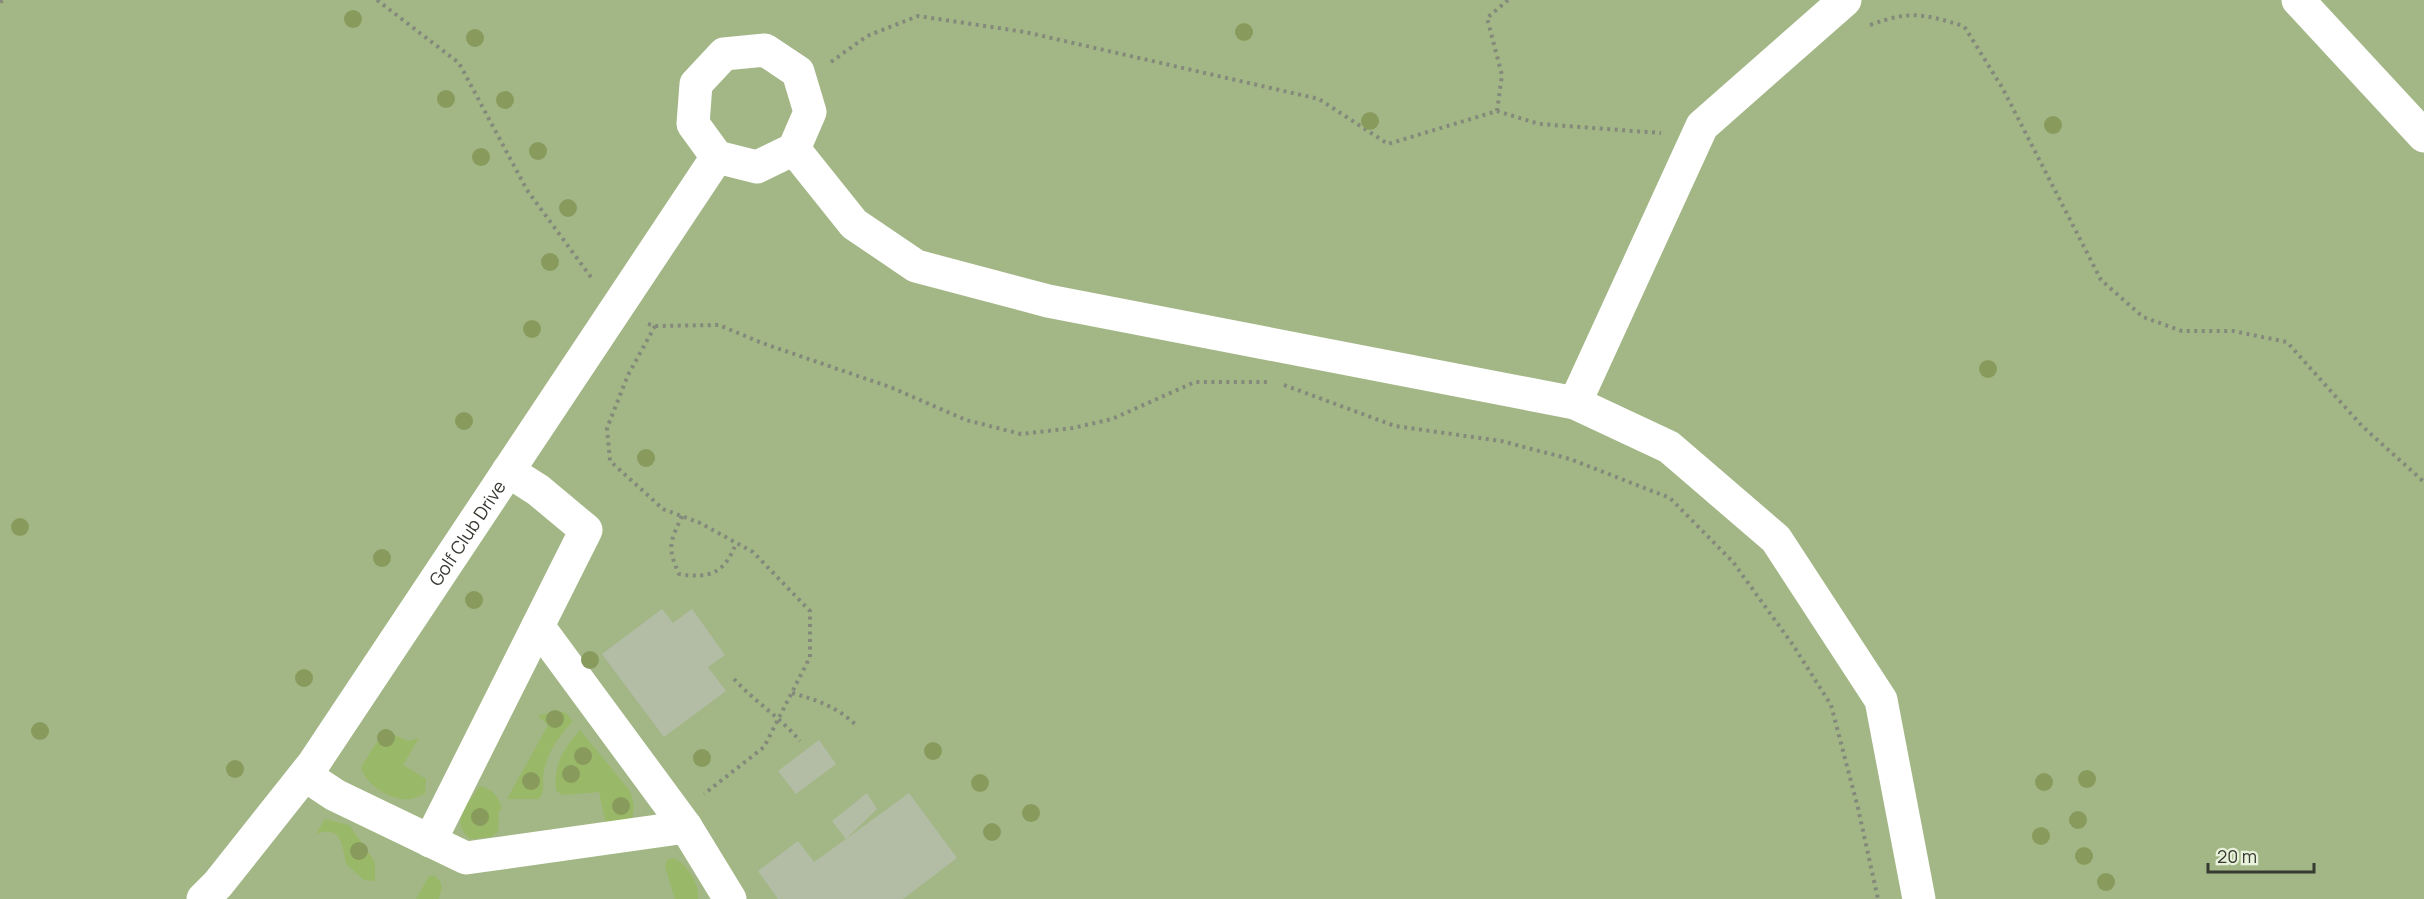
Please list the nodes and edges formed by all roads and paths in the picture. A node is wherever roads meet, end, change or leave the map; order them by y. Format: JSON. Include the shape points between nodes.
{"nodes":[{"id":1,"x":4,"y":0,"type":"edge"},
{"id":2,"x":376,"y":0,"type":"edge"},
{"id":3,"x":1508,"y":0,"type":"edge"},
{"id":4,"x":1845,"y":0,"type":"edge"},
{"id":5,"x":2298,"y":0,"type":"edge"},
{"id":6,"x":0,"y":2,"type":"edge"},
{"id":7,"x":1865,"y":27,"type":"dead end"},
{"id":8,"x":803,"y":88,"type":"junction"},
{"id":9,"x":1497,"y":111,"type":"junction"},
{"id":10,"x":1702,"y":126,"type":"junction"},
{"id":11,"x":2424,"y":136,"type":"edge"},
{"id":12,"x":794,"y":149,"type":"junction"},
{"id":13,"x":717,"y":157,"type":"junction"},
{"id":14,"x":615,"y":311,"type":"junction"},
{"id":15,"x":655,"y":326,"type":"junction"},
{"id":16,"x":1575,"y":403,"type":"junction"},
{"id":17,"x":508,"y":471,"type":"junction"},
{"id":18,"x":2424,"y":482,"type":"edge"},
{"id":19,"x":682,"y":516,"type":"junction"},
{"id":20,"x":736,"y":543,"type":"junction"},
{"id":21,"x":538,"y":626,"type":"junction"},
{"id":22,"x":734,"y":680,"type":"dead end"},
{"id":23,"x":792,"y":693,"type":"junction"},
{"id":24,"x":778,"y":719,"type":"junction"},
{"id":25,"x":856,"y":725,"type":"dead end"},
{"id":26,"x":800,"y":741,"type":"dead end"},
{"id":27,"x":305,"y":775,"type":"junction"},
{"id":28,"x":702,"y":796,"type":"dead end"},
{"id":29,"x":686,"y":827,"type":"junction"},
{"id":30,"x":430,"y":841,"type":"junction"},
{"id":31,"x":203,"y":899,"type":"edge"},
{"id":32,"x":730,"y":899,"type":"edge"},
{"id":33,"x":1878,"y":899,"type":"edge"},
{"id":34,"x":1920,"y":899,"type":"edge"}],
"edges":[{"from":1,"to":6,"type":"path"},
{"from":2,"to":14,"type":"path","via":[[459,63],[527,190]]},
{"from":3,"to":9,"type":"path","via":[[1487,18],[1502,75]]},
{"from":4,"to":10,"type":"street"},
{"from":5,"to":11,"type":"street"},
{"from":7,"to":18,"type":"path","via":[[1896,15],[1927,15],[1964,27],[2003,89],[2101,280],[2143,317],[2182,330],[2233,331],[2287,342],[2362,426]]},
{"from":8,"to":9,"type":"path","via":[[867,36],[918,16],[1025,32],[1319,99],[1388,144]]},
{"from":8,"to":12,"type":"street","via":[[810,112]]},
{"from":8,"to":13,"type":"street","via":[[798,72],[765,50],[724,54],[696,84],[693,124]]},
{"from":9,"to":10,"type":"path","via":[[1539,124],[1660,133]]},
{"from":10,"to":16,"type":"street"},
{"from":12,"to":13,"type":"street","via":[[757,167]]},
{"from":12,"to":16,"type":"street","via":[[854,224],[916,266],[1048,301]]},
{"from":13,"to":14,"type":"street","name":"Golf Club Drive"},
{"from":14,"to":15,"type":"path"},
{"from":14,"to":17,"type":"street","name":"Golf Club Drive"},
{"from":15,"to":19,"type":"path","via":[[628,375],[607,428],[610,461],[663,509]]},
{"from":15,"to":33,"type":"path","via":[[719,325],[890,387],[966,420],[1021,434],[1112,419],[1195,382],[1275,382],[1395,426],[1500,441],[1570,459],[1670,498],[1733,562],[1831,705]]},
{"from":16,"to":34,"type":"street","via":[[1669,447],[1776,539],[1881,700]]},
{"from":17,"to":21,"type":"street","via":[[586,530]]},
{"from":17,"to":27,"type":"street","name":"Golf Club Drive"},
{"from":19,"to":20,"type":"path"},
{"from":19,"to":20,"type":"path","via":[[673,535],[671,555],[679,574],[699,578],[720,569],[731,557]]},
{"from":20,"to":23,"type":"path","via":[[753,552],[810,611],[810,657]]},
{"from":21,"to":29,"type":"street"},
{"from":21,"to":30,"type":"street"},
{"from":22,"to":24,"type":"path"},
{"from":23,"to":24,"type":"path"},
{"from":23,"to":25,"type":"path","via":[[823,702]]},
{"from":24,"to":26,"type":"path"},
{"from":24,"to":28,"type":"path","via":[[764,747]]},
{"from":27,"to":30,"type":"street","via":[[335,795]]},
{"from":27,"to":31,"type":"street","name":"Golf Club Drive"},
{"from":29,"to":30,"type":"street","via":[[466,858]]},
{"from":29,"to":32,"type":"street"}]}
